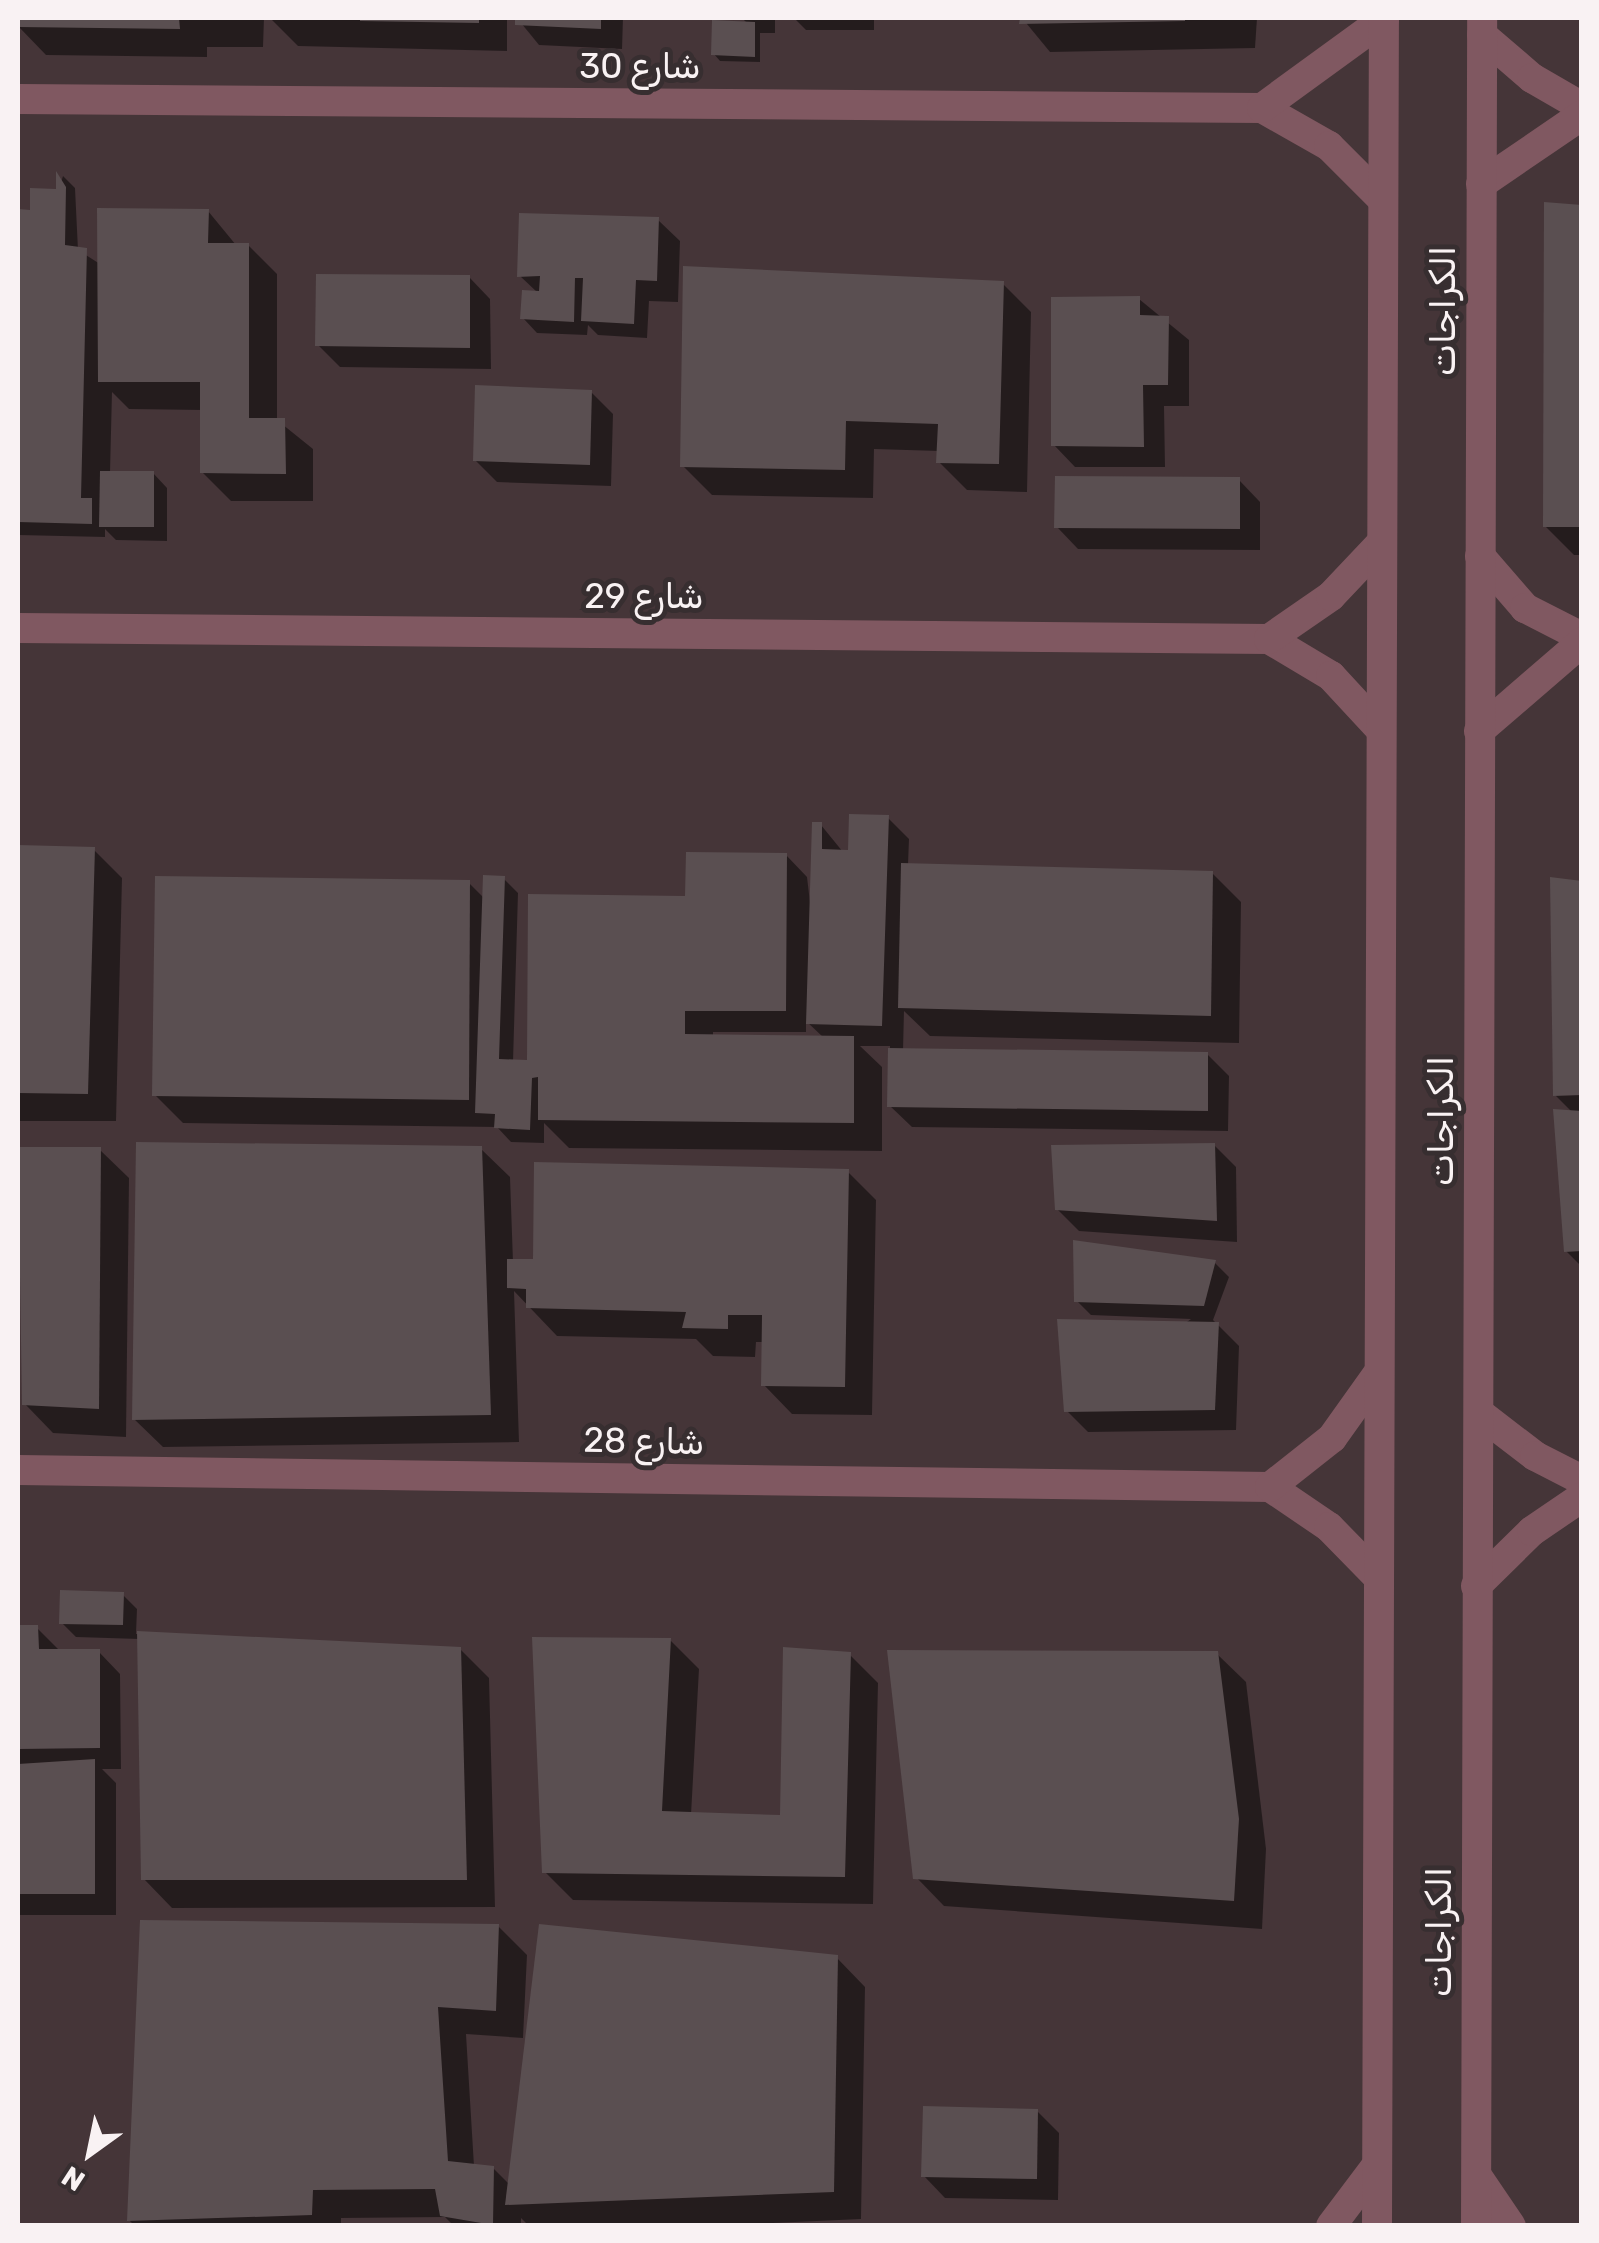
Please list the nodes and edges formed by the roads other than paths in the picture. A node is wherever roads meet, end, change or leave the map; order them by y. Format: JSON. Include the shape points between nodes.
{"nodes":[{"id":1,"x":1384,"y":18,"type":"edge"},
{"id":2,"x":1482,"y":26,"type":"edge"},
{"id":3,"x":18,"y":99,"type":"edge"},
{"id":4,"x":1582,"y":107,"type":"edge"},
{"id":5,"x":1262,"y":108,"type":"junction"},
{"id":6,"x":1582,"y":115,"type":"edge"},
{"id":7,"x":1481,"y":184,"type":"junction"},
{"id":8,"x":1384,"y":200,"type":"junction"},
{"id":9,"x":1382,"y":542,"type":"junction"},
{"id":10,"x":1480,"y":556,"type":"junction"},
{"id":11,"x":18,"y":628,"type":"edge"},
{"id":12,"x":1269,"y":639,"type":"junction"},
{"id":13,"x":1582,"y":640,"type":"edge"},
{"id":14,"x":1380,"y":728,"type":"junction"},
{"id":15,"x":1479,"y":731,"type":"junction"},
{"id":16,"x":1377,"y":1375,"type":"junction"},
{"id":17,"x":1479,"y":1414,"type":"junction"},
{"id":18,"x":18,"y":1470,"type":"edge"},
{"id":19,"x":1582,"y":1480,"type":"edge"},
{"id":20,"x":1270,"y":1487,"type":"junction"},
{"id":21,"x":1582,"y":1497,"type":"edge"},
{"id":22,"x":1378,"y":1578,"type":"junction"},
{"id":23,"x":1476,"y":1586,"type":"junction"},
{"id":24,"x":1378,"y":2165,"type":"junction"},
{"id":25,"x":1477,"y":2176,"type":"junction"},
{"id":26,"x":1331,"y":2226,"type":"edge"},
{"id":27,"x":1377,"y":2226,"type":"edge"},
{"id":28,"x":1476,"y":2226,"type":"edge"},
{"id":29,"x":1511,"y":2226,"type":"edge"}],
"edges":[{"from":1,"to":5,"type":"street"},
{"from":1,"to":8,"type":"street","name":"الكراجات"},
{"from":2,"to":4,"type":"street","via":[[1532,78]]},
{"from":2,"to":7,"type":"street","name":"الكراجات"},
{"from":3,"to":5,"type":"street","name":"شارع 30"},
{"from":5,"to":8,"type":"street","name":"شارع 30","via":[[1328,146]]},
{"from":6,"to":7,"type":"street"},
{"from":7,"to":10,"type":"street","name":"الكراجات"},
{"from":8,"to":9,"type":"street","name":"الكراجات"},
{"from":9,"to":12,"type":"street","via":[[1331,596]]},
{"from":9,"to":14,"type":"street","name":"الكراجات"},
{"from":10,"to":13,"type":"street","via":[[1525,608]]},
{"from":10,"to":15,"type":"street","name":"الكراجات"},
{"from":11,"to":12,"type":"street","name":"شارع 29"},
{"from":12,"to":14,"type":"street","via":[[1330,676]]},
{"from":13,"to":15,"type":"street"},
{"from":14,"to":16,"type":"street","name":"الكراجات"},
{"from":15,"to":17,"type":"street","name":"الكراجات"},
{"from":16,"to":20,"type":"street","via":[[1332,1438]]},
{"from":16,"to":22,"type":"street","name":"الكراجات"},
{"from":17,"to":19,"type":"street","via":[[1534,1456]]},
{"from":17,"to":23,"type":"street","name":"الكراجات"},
{"from":18,"to":20,"type":"street","name":"شارع 28"},
{"from":20,"to":22,"type":"street","via":[[1330,1527]]},
{"from":21,"to":23,"type":"street","via":[[1532,1530]]},
{"from":22,"to":24,"type":"street","name":"الكراجات"},
{"from":23,"to":25,"type":"street","name":"الكراجات"},
{"from":24,"to":26,"type":"street"},
{"from":24,"to":27,"type":"street","name":"الكراجات"},
{"from":25,"to":28,"type":"street","name":"الكراجات"},
{"from":25,"to":29,"type":"street"}]}
